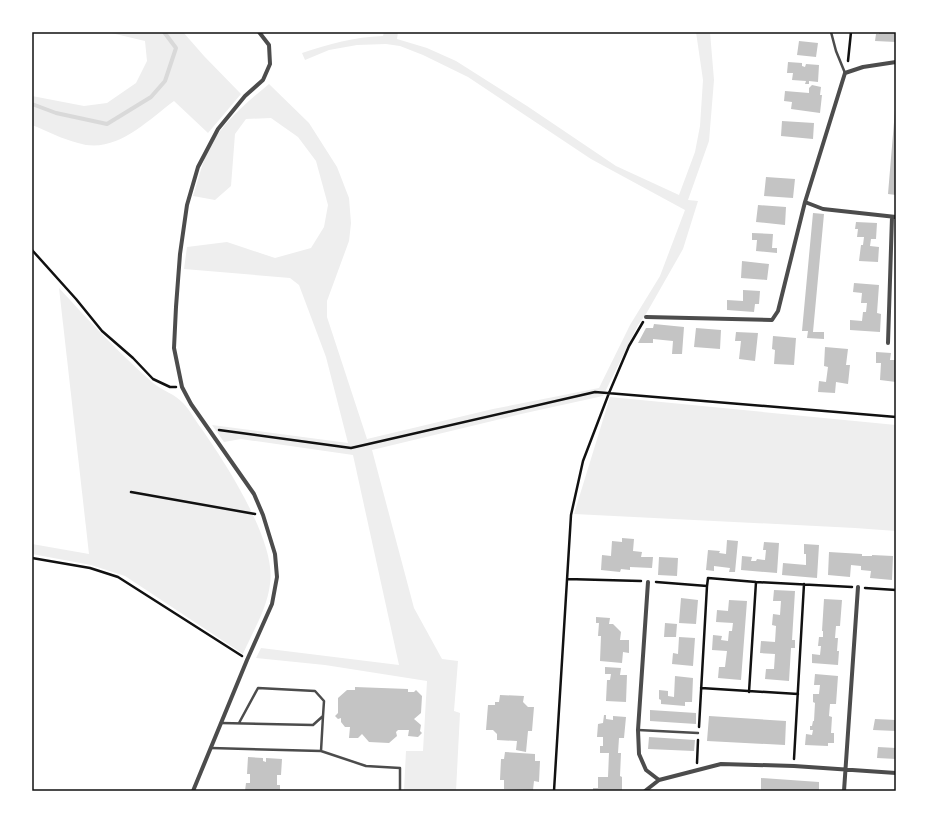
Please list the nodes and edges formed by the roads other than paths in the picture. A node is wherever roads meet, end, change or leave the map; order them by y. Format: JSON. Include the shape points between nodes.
{"nodes":[{"id":1,"x":259,"y":32,"type":"edge"},
{"id":2,"x":831,"y":32,"type":"edge"},
{"id":3,"x":896,"y":62,"type":"edge"},
{"id":4,"x":845,"y":72,"type":"junction"},
{"id":5,"x":804,"y":202,"type":"junction"},
{"id":6,"x":894,"y":217,"type":"edge"},
{"id":7,"x":646,"y":317,"type":"road end"},
{"id":8,"x":888,"y":343,"type":"dead end"},
{"id":9,"x":648,"y":582,"type":"road end"},
{"id":10,"x":858,"y":587,"type":"road end"},
{"id":11,"x":324,"y":716,"type":"junction"},
{"id":12,"x":221,"y":723,"type":"junction"},
{"id":13,"x":240,"y":723,"type":"junction"},
{"id":14,"x":638,"y":730,"type":"junction"},
{"id":15,"x":698,"y":733,"type":"road end"},
{"id":16,"x":210,"y":748,"type":"junction"},
{"id":17,"x":321,"y":751,"type":"junction"},
{"id":18,"x":846,"y":770,"type":"junction"},
{"id":19,"x":896,"y":773,"type":"edge"},
{"id":20,"x":659,"y":780,"type":"junction"},
{"id":21,"x":193,"y":791,"type":"edge"},
{"id":22,"x":400,"y":791,"type":"edge"},
{"id":23,"x":645,"y":791,"type":"edge"},
{"id":24,"x":844,"y":791,"type":"edge"}],
"edges":[{"from":1,"to":12,"type":"street","via":[[268,45],[270,64],[263,80],[245,96],[218,129],[198,167],[187,204],[176,308],[174,348],[182,387],[191,404],[254,494],[275,554],[277,577],[272,604]]},
{"from":2,"to":4,"type":"lane"},
{"from":3,"to":4,"type":"street"},
{"from":4,"to":5,"type":"street"},
{"from":5,"to":6,"type":"street","via":[[823,209]]},
{"from":5,"to":7,"type":"street","via":[[778,311],[772,320]]},
{"from":6,"to":8,"type":"street"},
{"from":9,"to":14,"type":"street"},
{"from":10,"to":18,"type":"street"},
{"from":11,"to":13,"type":"lane","via":[[312,725]]},
{"from":11,"to":13,"type":"lane","via":[[324,701],[315,691],[258,688]]},
{"from":11,"to":17,"type":"lane"},
{"from":12,"to":13,"type":"lane"},
{"from":12,"to":16,"type":"street"},
{"from":14,"to":15,"type":"lane"},
{"from":14,"to":20,"type":"street","via":[[639,754],[646,770]]},
{"from":16,"to":17,"type":"lane"},
{"from":16,"to":21,"type":"street"},
{"from":17,"to":22,"type":"lane","via":[[366,766],[400,768]]},
{"from":18,"to":19,"type":"street"},
{"from":18,"to":20,"type":"street","via":[[721,764]]},
{"from":18,"to":24,"type":"street"},
{"from":20,"to":23,"type":"street"}]}
